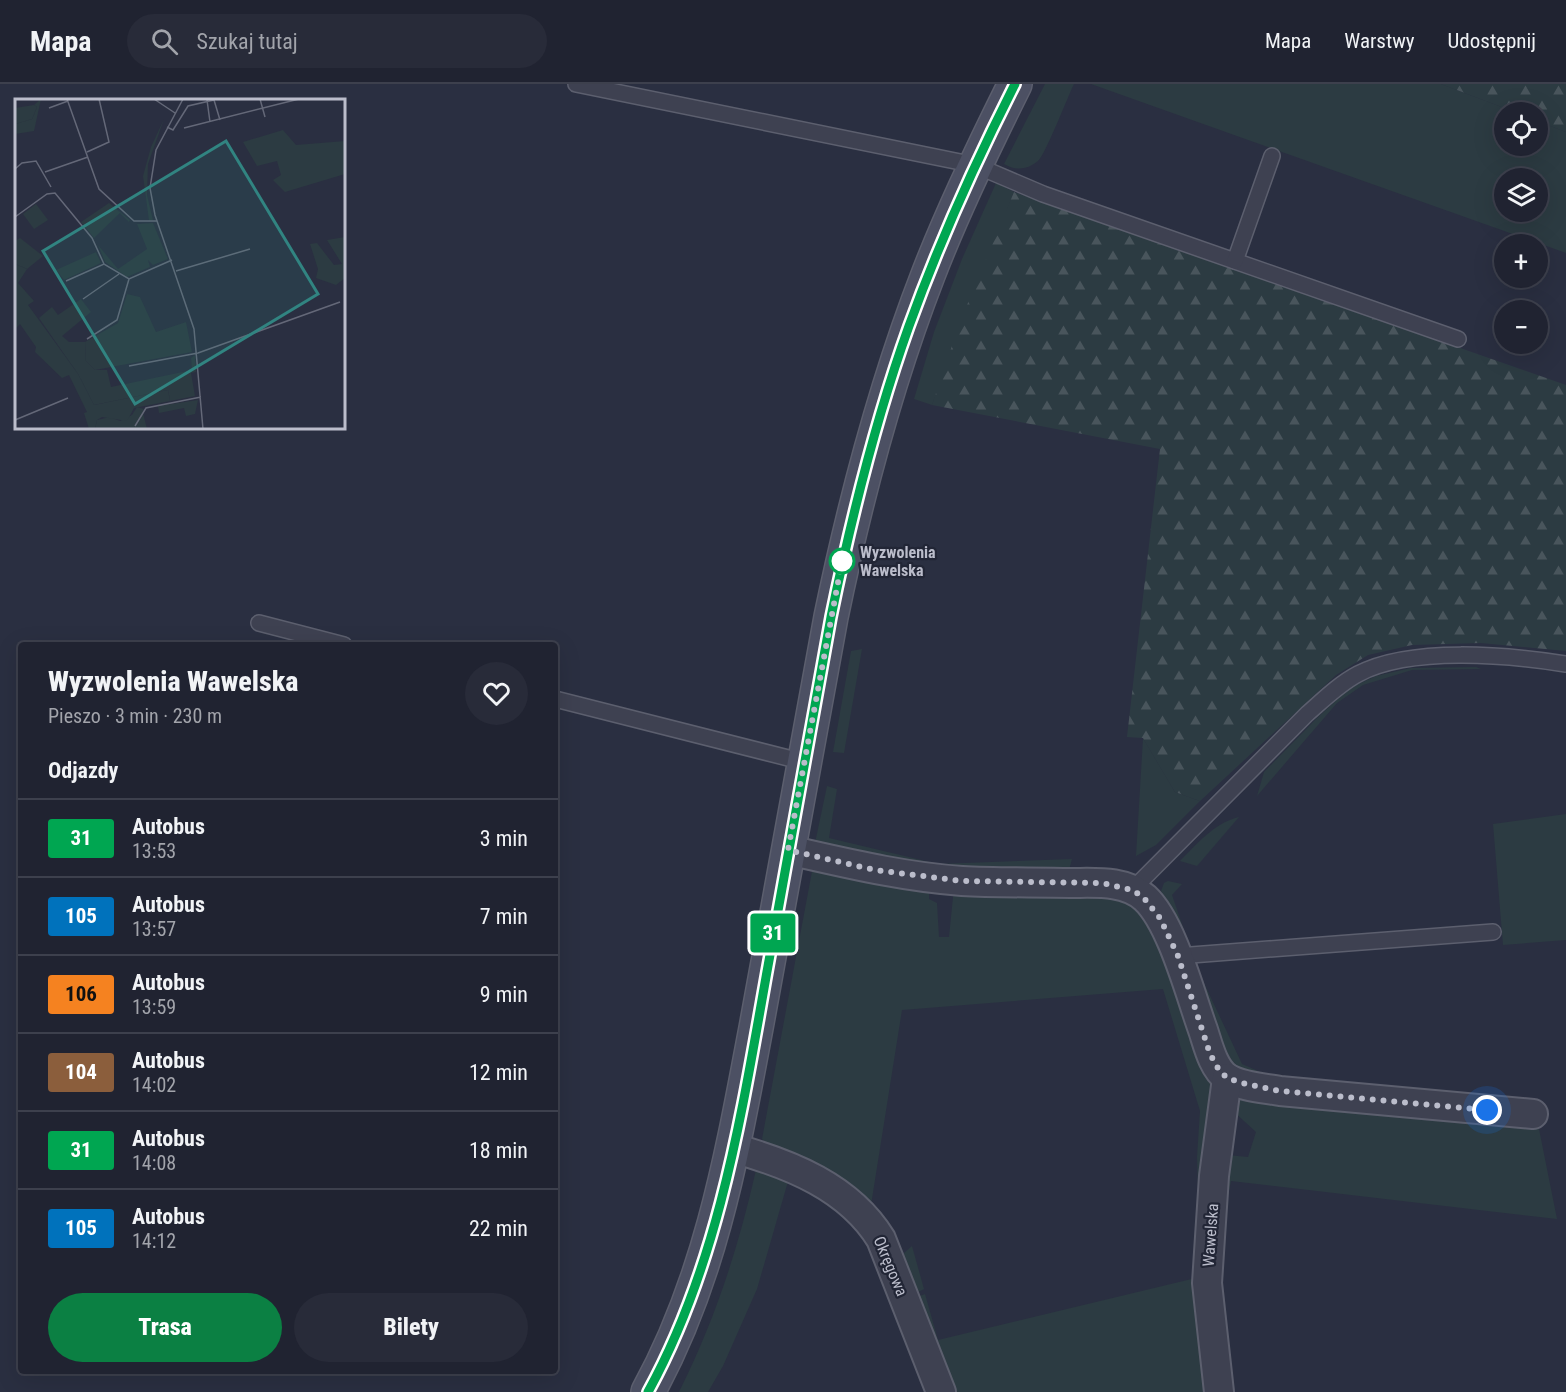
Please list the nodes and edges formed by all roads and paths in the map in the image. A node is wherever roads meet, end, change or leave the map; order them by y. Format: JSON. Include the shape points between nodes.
{"nodes":[{"id":1,"x":576,"y":84,"type":"edge"},
{"id":2,"x":1015,"y":84,"type":"edge"},
{"id":3,"x":1272,"y":156,"type":"dead end"},
{"id":4,"x":975,"y":165,"type":"junction"},
{"id":5,"x":1235,"y":261,"type":"junction"},
{"id":6,"x":1458,"y":339,"type":"dead end"},
{"id":7,"x":259,"y":623,"type":"dead end"},
{"id":8,"x":332,"y":642,"type":"edge"},
{"id":9,"x":1566,"y":663,"type":"edge"},
{"id":10,"x":558,"y":700,"type":"edge"},
{"id":11,"x":804,"y":762,"type":"junction"},
{"id":12,"x":788,"y":850,"type":"junction"},
{"id":13,"x":1132,"y":890,"type":"junction"},
{"id":14,"x":1493,"y":932,"type":"dead end"},
{"id":15,"x":1178,"y":956,"type":"junction"},
{"id":16,"x":1227,"y":1078,"type":"junction"},
{"id":17,"x":1533,"y":1114,"type":"dead end"},
{"id":18,"x":733,"y":1148,"type":"junction"},
{"id":19,"x":648,"y":1392,"type":"edge"},
{"id":20,"x":941,"y":1392,"type":"edge"},
{"id":21,"x":1219,"y":1392,"type":"edge"}],
"edges":[{"from":1,"to":4,"type":"lane"},
{"from":2,"to":4,"type":"street"},
{"from":3,"to":5,"type":"lane"},
{"from":4,"to":5,"type":"lane","via":[[1043,194]]},
{"from":4,"to":11,"type":"street","via":[[924,284],[880,417],[843,560]]},
{"from":5,"to":6,"type":"lane"},
{"from":7,"to":8,"type":"lane"},
{"from":9,"to":13,"type":"lane","via":[[1419,657],[1358,674],[1307,714]]},
{"from":10,"to":11,"type":"lane"},
{"from":11,"to":12,"type":"street"},
{"from":12,"to":13,"type":"street","via":[[875,870],[962,881],[1102,883]]},
{"from":12,"to":18,"type":"street"},
{"from":13,"to":15,"type":"street","via":[[1151,905]]},
{"from":14,"to":15,"type":"lane"},
{"from":15,"to":16,"type":"street","via":[[1210,1054]]},
{"from":16,"to":17,"type":"street","via":[[1280,1091]]},
{"from":16,"to":21,"type":"street","name":"Wawelska","via":[[1214,1176],[1207,1283]]},
{"from":18,"to":19,"type":"street","via":[[700,1273],[671,1347]]},
{"from":18,"to":20,"type":"street","name":"Okręgowa","via":[[815,1179],[852,1203],[870,1221],[881,1239]]}]}
